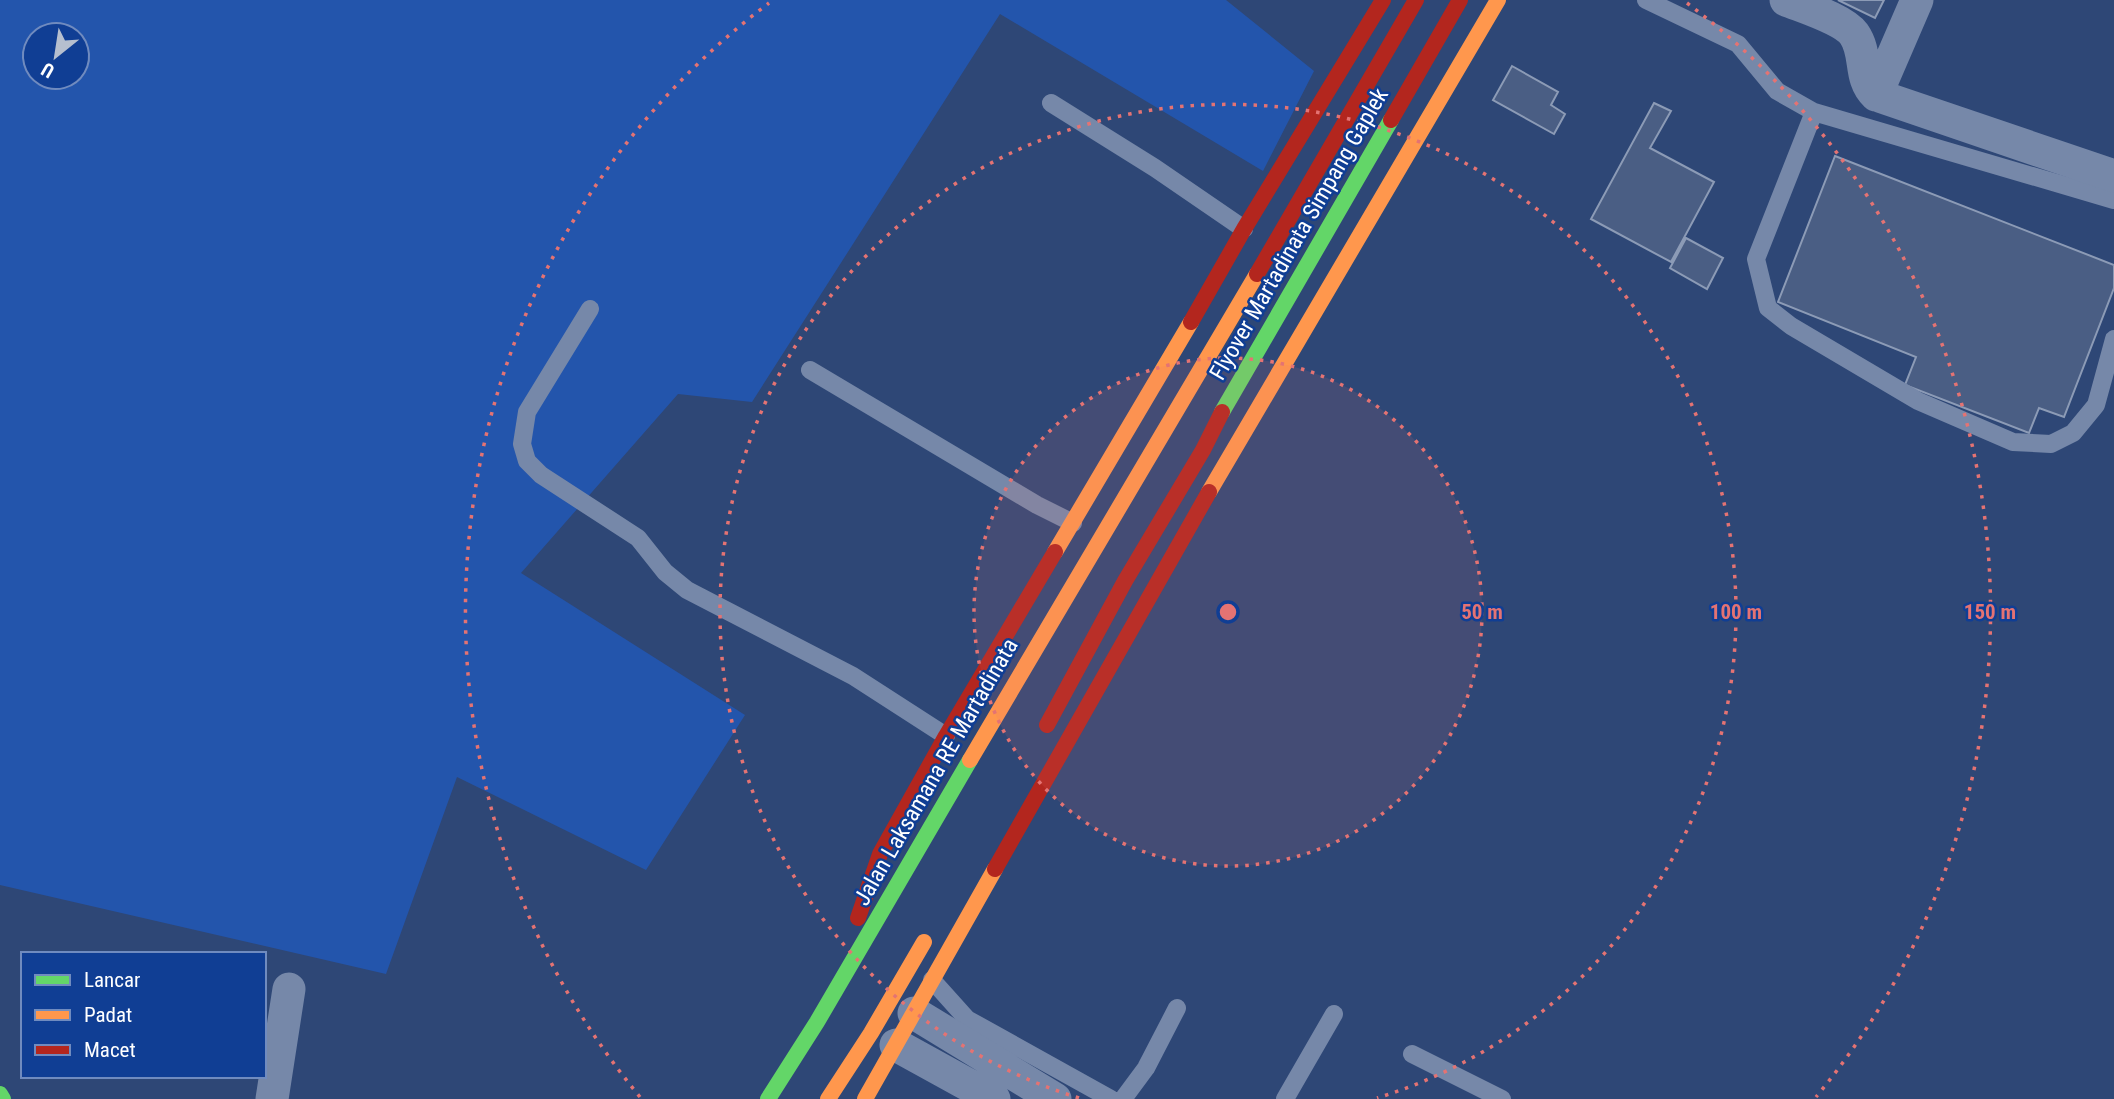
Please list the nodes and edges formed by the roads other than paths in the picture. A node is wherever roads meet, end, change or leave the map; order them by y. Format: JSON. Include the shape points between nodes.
{"nodes":[{"id":1,"x":1383,"y":0,"type":"edge"},
{"id":2,"x":1416,"y":0,"type":"edge"},
{"id":3,"x":1460,"y":0,"type":"edge"},
{"id":4,"x":1498,"y":0,"type":"edge"},
{"id":5,"x":1646,"y":0,"type":"edge"},
{"id":6,"x":1786,"y":0,"type":"edge"},
{"id":7,"x":1917,"y":0,"type":"edge"},
{"id":8,"x":1876,"y":94,"type":"junction"},
{"id":9,"x":1051,"y":103,"type":"dead end"},
{"id":10,"x":1814,"y":112,"type":"junction"},
{"id":11,"x":2114,"y":176,"type":"edge"},
{"id":12,"x":2114,"y":201,"type":"edge"},
{"id":13,"x":1244,"y":229,"type":"junction"},
{"id":14,"x":590,"y":309,"type":"dead end"},
{"id":15,"x":2114,"y":340,"type":"edge"},
{"id":16,"x":810,"y":370,"type":"dead end"},
{"id":17,"x":1142,"y":468,"type":"joint"},
{"id":18,"x":1073,"y":523,"type":"junction"},
{"id":19,"x":946,"y":736,"type":"junction"},
{"id":20,"x":1041,"y":736,"type":"dead end"},
{"id":21,"x":932,"y":928,"type":"dead end"},
{"id":22,"x":840,"y":981,"type":"junction"},
{"id":23,"x":932,"y":981,"type":"junction"},
{"id":24,"x":289,"y":989,"type":"dead end"},
{"id":25,"x":1177,"y":1008,"type":"dead end"},
{"id":26,"x":914,"y":1013,"type":"junction"},
{"id":27,"x":1334,"y":1014,"type":"dead end"},
{"id":28,"x":896,"y":1045,"type":"junction"},
{"id":29,"x":1412,"y":1054,"type":"dead end"},
{"id":30,"x":0,"y":1094,"type":"edge"},
{"id":31,"x":3,"y":1099,"type":"edge"},
{"id":32,"x":272,"y":1099,"type":"edge"},
{"id":33,"x":768,"y":1099,"type":"edge"},
{"id":34,"x":828,"y":1099,"type":"edge"},
{"id":35,"x":865,"y":1099,"type":"edge"},
{"id":36,"x":994,"y":1099,"type":"edge"},
{"id":37,"x":1055,"y":1099,"type":"edge"},
{"id":38,"x":1111,"y":1099,"type":"edge"},
{"id":39,"x":1123,"y":1099,"type":"edge"},
{"id":40,"x":1284,"y":1099,"type":"edge"},
{"id":41,"x":1502,"y":1099,"type":"edge"}],
"edges":[{"from":1,"to":13,"type":"highway"},
{"from":2,"to":17,"type":"highway","name":"Flyover Martadinata Simpang Gaplek"},
{"from":3,"to":20,"type":"highway","name":"Flyover Martadinata Simpang Gaplek","via":[[1125,581]]},
{"from":4,"to":23,"type":"highway","via":[[1221,471]]},
{"from":5,"to":10,"type":"lane","via":[[1738,44],[1777,91]]},
{"from":6,"to":8,"type":"street","via":[[1836,21],[1854,34],[1866,83]]},
{"from":7,"to":8,"type":"street"},
{"from":8,"to":11,"type":"street"},
{"from":9,"to":13,"type":"lane"},
{"from":10,"to":12,"type":"lane"},
{"from":10,"to":15,"type":"lane","via":[[1756,259],[1768,308],[1791,326],[1918,401],[2013,442],[2051,444],[2073,433],[2096,405]]},
{"from":13,"to":18,"type":"highway"},
{"from":14,"to":19,"type":"lane","via":[[527,412],[522,444],[527,461],[541,475],[638,538],[665,572],[687,590],[853,676]]},
{"from":16,"to":18,"type":"lane"},
{"from":17,"to":22,"type":"highway","name":"Jalan Laksamana RE Martadinata"},
{"from":18,"to":19,"type":"highway"},
{"from":19,"to":22,"type":"highway","via":[[880,854]]},
{"from":21,"to":34,"type":"highway"},
{"from":22,"to":33,"type":"highway","name":"Jalan Laksamana RE Martadinata"},
{"from":23,"to":26,"type":"highway"},
{"from":23,"to":38,"type":"lane","via":[[967,1019]]},
{"from":24,"to":32,"type":"street"},
{"from":25,"to":39,"type":"lane","via":[[1146,1068]]},
{"from":26,"to":28,"type":"highway"},
{"from":26,"to":37,"type":"street"},
{"from":27,"to":40,"type":"lane"},
{"from":28,"to":35,"type":"highway"},
{"from":28,"to":36,"type":"street"},
{"from":29,"to":41,"type":"lane"},
{"from":30,"to":31,"type":"highway"}]}
